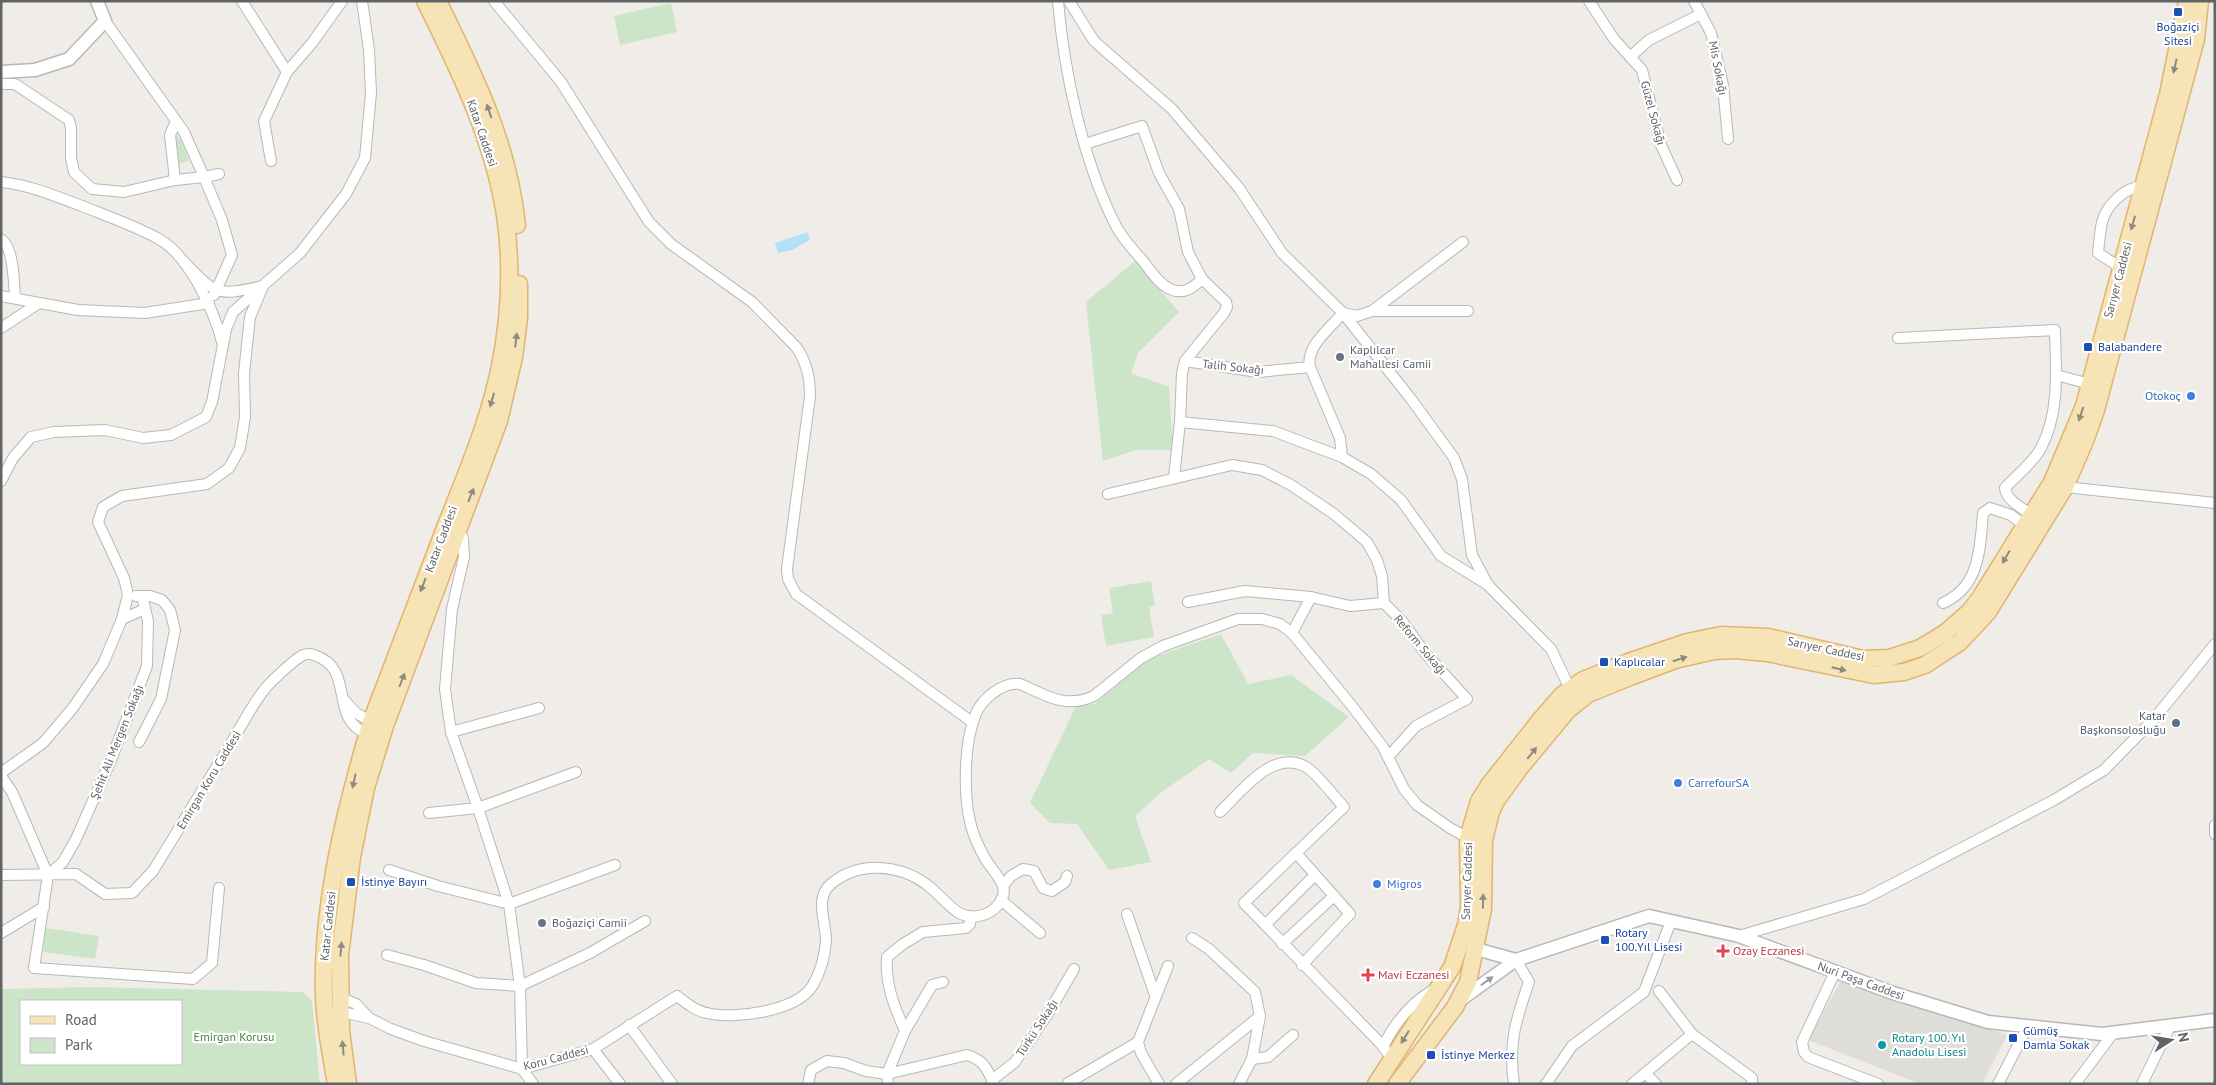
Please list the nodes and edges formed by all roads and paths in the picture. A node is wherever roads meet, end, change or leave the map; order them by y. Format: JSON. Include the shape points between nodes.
{"nodes":[{"id":1,"x":96,"y":1,"type":"edge"},
{"id":2,"x":242,"y":1,"type":"edge"},
{"id":3,"x":342,"y":1,"type":"edge"},
{"id":4,"x":362,"y":1,"type":"edge"},
{"id":5,"x":425,"y":1,"type":"edge"},
{"id":6,"x":438,"y":1,"type":"edge"},
{"id":7,"x":494,"y":1,"type":"edge"},
{"id":8,"x":1058,"y":1,"type":"edge"},
{"id":9,"x":1069,"y":1,"type":"edge"},
{"id":10,"x":1589,"y":1,"type":"edge"},
{"id":11,"x":1694,"y":1,"type":"edge"},
{"id":12,"x":2187,"y":1,"type":"edge"},
{"id":13,"x":2200,"y":1,"type":"edge"},
{"id":14,"x":1701,"y":14,"type":"junction"},
{"id":15,"x":105,"y":21,"type":"junction"},
{"id":16,"x":1630,"y":57,"type":"junction"},
{"id":17,"x":287,"y":72,"type":"junction"},
{"id":18,"x":5,"y":78,"type":"edge"},
{"id":19,"x":176,"y":121,"type":"junction"},
{"id":20,"x":1728,"y":139,"type":"dead end"},
{"id":21,"x":1086,"y":144,"type":"junction"},
{"id":22,"x":271,"y":161,"type":"dead end"},
{"id":23,"x":219,"y":174,"type":"dead end"},
{"id":24,"x":204,"y":177,"type":"junction"},
{"id":25,"x":175,"y":180,"type":"junction"},
{"id":26,"x":1677,"y":180,"type":"dead end"},
{"id":27,"x":1,"y":182,"type":"edge"},
{"id":28,"x":2144,"y":186,"type":"junction"},
{"id":29,"x":1,"y":239,"type":"edge"},
{"id":30,"x":1463,"y":242,"type":"dead end"},
{"id":31,"x":184,"y":262,"type":"junction"},
{"id":32,"x":2120,"y":268,"type":"junction"},
{"id":33,"x":1202,"y":280,"type":"junction"},
{"id":34,"x":263,"y":286,"type":"junction"},
{"id":35,"x":216,"y":291,"type":"junction"},
{"id":36,"x":1,"y":296,"type":"edge"},
{"id":37,"x":15,"y":298,"type":"junction"},
{"id":38,"x":209,"y":302,"type":"junction"},
{"id":39,"x":39,"y":303,"type":"junction"},
{"id":40,"x":1468,"y":310,"type":"dead end"},
{"id":41,"x":1372,"y":311,"type":"junction"},
{"id":42,"x":1343,"y":313,"type":"junction"},
{"id":43,"x":1,"y":328,"type":"edge"},
{"id":44,"x":1898,"y":338,"type":"dead end"},
{"id":45,"x":223,"y":345,"type":"junction"},
{"id":46,"x":1185,"y":361,"type":"junction"},
{"id":47,"x":1310,"y":367,"type":"junction"},
{"id":48,"x":2056,"y":375,"type":"junction"},
{"id":49,"x":2090,"y":384,"type":"junction"},
{"id":50,"x":1180,"y":422,"type":"junction"},
{"id":51,"x":1342,"y":457,"type":"junction"},
{"id":52,"x":1174,"y":477,"type":"junction"},
{"id":53,"x":1,"y":481,"type":"edge"},
{"id":54,"x":2065,"y":487,"type":"junction"},
{"id":55,"x":1108,"y":494,"type":"dead end"},
{"id":56,"x":2215,"y":503,"type":"edge"},
{"id":57,"x":2028,"y":520,"type":"junction"},
{"id":58,"x":458,"y":526,"type":"junction"},
{"id":59,"x":1488,"y":585,"type":"junction"},
{"id":60,"x":128,"y":595,"type":"junction"},
{"id":61,"x":142,"y":596,"type":"junction"},
{"id":62,"x":1311,"y":597,"type":"junction"},
{"id":63,"x":1188,"y":602,"type":"dead end"},
{"id":64,"x":1384,"y":603,"type":"junction"},
{"id":65,"x":1943,"y":603,"type":"dead end"},
{"id":66,"x":145,"y":609,"type":"junction"},
{"id":67,"x":122,"y":619,"type":"junction"},
{"id":68,"x":1292,"y":633,"type":"junction"},
{"id":69,"x":2215,"y":644,"type":"edge"},
{"id":70,"x":1574,"y":695,"type":"junction"},
{"id":71,"x":540,"y":708,"type":"dead end"},
{"id":72,"x":972,"y":722,"type":"junction"},
{"id":73,"x":376,"y":730,"type":"junction"},
{"id":74,"x":451,"y":732,"type":"junction"},
{"id":75,"x":139,"y":742,"type":"dead end"},
{"id":76,"x":1388,"y":758,"type":"junction"},
{"id":77,"x":576,"y":772,"type":"dead end"},
{"id":78,"x":1,"y":774,"type":"edge"},
{"id":79,"x":478,"y":808,"type":"junction"},
{"id":80,"x":1220,"y":812,"type":"dead end"},
{"id":81,"x":429,"y":813,"type":"dead end"},
{"id":82,"x":2215,"y":825,"type":"edge"},
{"id":83,"x":2215,"y":834,"type":"edge"},
{"id":84,"x":1476,"y":839,"type":"junction"},
{"id":85,"x":1296,"y":853,"type":"junction"},
{"id":86,"x":615,"y":865,"type":"dead end"},
{"id":87,"x":389,"y":870,"type":"dead end"},
{"id":88,"x":1,"y":875,"type":"edge"},
{"id":89,"x":48,"y":875,"type":"junction"},
{"id":90,"x":1315,"y":875,"type":"junction"},
{"id":91,"x":1067,"y":876,"type":"dead end"},
{"id":92,"x":1003,"y":886,"type":"junction"},
{"id":93,"x":218,"y":888,"type":"dead end"},
{"id":94,"x":1334,"y":896,"type":"junction"},
{"id":95,"x":1002,"y":900,"type":"junction"},
{"id":96,"x":509,"y":904,"type":"junction"},
{"id":97,"x":44,"y":907,"type":"junction"},
{"id":98,"x":1128,"y":914,"type":"dead end"},
{"id":99,"x":971,"y":916,"type":"junction"},
{"id":100,"x":645,"y":921,"type":"dead end"},
{"id":101,"x":1671,"y":921,"type":"junction"},
{"id":102,"x":1264,"y":925,"type":"junction"},
{"id":103,"x":1,"y":933,"type":"edge"},
{"id":104,"x":1040,"y":934,"type":"dead end"},
{"id":105,"x":1739,"y":936,"type":"junction"},
{"id":106,"x":1192,"y":938,"type":"dead end"},
{"id":107,"x":1282,"y":944,"type":"junction"},
{"id":108,"x":1476,"y":949,"type":"junction"},
{"id":109,"x":387,"y":955,"type":"dead end"},
{"id":110,"x":1516,"y":960,"type":"junction"},
{"id":111,"x":1302,"y":965,"type":"junction"},
{"id":112,"x":1168,"y":966,"type":"dead end"},
{"id":113,"x":1452,"y":968,"type":"junction"},
{"id":114,"x":1074,"y":969,"type":"dead end"},
{"id":115,"x":1835,"y":972,"type":"junction"},
{"id":116,"x":943,"y":982,"type":"dead end"},
{"id":117,"x":520,"y":986,"type":"junction"},
{"id":118,"x":1438,"y":987,"type":"junction"},
{"id":119,"x":1659,"y":991,"type":"dead end"},
{"id":120,"x":1155,"y":995,"type":"junction"},
{"id":121,"x":1459,"y":1001,"type":"junction"},
{"id":122,"x":332,"y":1005,"type":"junction"},
{"id":123,"x":1260,"y":1016,"type":"junction"},
{"id":124,"x":369,"y":1018,"type":"junction"},
{"id":125,"x":2215,"y":1020,"type":"edge"},
{"id":126,"x":629,"y":1025,"type":"junction"},
{"id":127,"x":2028,"y":1026,"type":"junction"},
{"id":128,"x":2170,"y":1026,"type":"junction"},
{"id":129,"x":905,"y":1030,"type":"junction"},
{"id":130,"x":2114,"y":1032,"type":"junction"},
{"id":131,"x":1692,"y":1034,"type":"junction"},
{"id":132,"x":1293,"y":1035,"type":"dead end"},
{"id":133,"x":1138,"y":1042,"type":"junction"},
{"id":134,"x":593,"y":1049,"type":"junction"},
{"id":135,"x":1387,"y":1053,"type":"junction"},
{"id":136,"x":1252,"y":1058,"type":"junction"},
{"id":137,"x":522,"y":1069,"type":"junction"},
{"id":138,"x":1645,"y":1072,"type":"junction"},
{"id":139,"x":1402,"y":1078,"type":"edge"},
{"id":140,"x":888,"y":1079,"type":"edge"},
{"id":141,"x":993,"y":1082,"type":"edge"},
{"id":142,"x":1155,"y":1082,"type":"edge"},
{"id":143,"x":1180,"y":1082,"type":"edge"},
{"id":144,"x":1068,"y":1083,"type":"edge"},
{"id":145,"x":336,"y":1084,"type":"edge"},
{"id":146,"x":348,"y":1084,"type":"edge"},
{"id":147,"x":533,"y":1084,"type":"edge"},
{"id":148,"x":620,"y":1084,"type":"edge"},
{"id":149,"x":672,"y":1084,"type":"edge"},
{"id":150,"x":808,"y":1084,"type":"edge"},
{"id":151,"x":1239,"y":1084,"type":"edge"},
{"id":152,"x":1376,"y":1084,"type":"edge"},
{"id":153,"x":1514,"y":1084,"type":"edge"},
{"id":154,"x":1546,"y":1084,"type":"edge"},
{"id":155,"x":1632,"y":1084,"type":"edge"},
{"id":156,"x":1656,"y":1084,"type":"edge"},
{"id":157,"x":1752,"y":1084,"type":"edge"},
{"id":158,"x":1878,"y":1084,"type":"edge"},
{"id":159,"x":1998,"y":1084,"type":"edge"},
{"id":160,"x":2075,"y":1084,"type":"edge"},
{"id":161,"x":2142,"y":1084,"type":"edge"}],
"edges":[{"from":1,"to":15,"type":"street"},
{"from":2,"to":17,"type":"street"},
{"from":3,"to":17,"type":"street"},
{"from":4,"to":34,"type":"street","via":[[371,93],[365,158],[346,194],[300,253]]},
{"from":5,"to":73,"type":"main road","name":"Katar Caddesi","one_way":true,"via":[[477,113],[496,174],[510,259],[508,300],[501,360],[486,422]]},
{"from":58,"to":6,"type":"main road","name":"Katar Caddesi","one_way":true,"via":[[499,421],[509,385],[519,318],[520,274],[512,192],[499,142],[487,105]]},
{"from":7,"to":72,"type":"street","via":[[562,82],[649,222],[671,244],[752,302],[802,357],[810,380],[810,396],[787,569],[791,588]]},
{"from":8,"to":21,"type":"street","via":[[1060,36]]},
{"from":9,"to":42,"type":"street","via":[[1094,41],[1172,109],[1239,188],[1282,253]]},
{"from":10,"to":16,"type":"street","name":"Güzel Sokağı"},
{"from":11,"to":14,"type":"street","name":"Mis Sokağı"},
{"from":12,"to":28,"type":"main road","name":"Sarıyer Caddesi","one_way":true,"via":[[2177,56]]},
{"from":13,"to":54,"type":"main road","name":"Sarıyer Caddesi","via":[[2196,39],[2101,396]]},
{"from":14,"to":16,"type":"street","via":[[1649,40]]},
{"from":14,"to":20,"type":"street","name":"Mis Sokağı","via":[[1711,33],[1723,85]]},
{"from":15,"to":18,"type":"street","via":[[69,59]]},
{"from":15,"to":19,"type":"street"},
{"from":16,"to":26,"type":"street","name":"Güzel Sokağı","via":[[1642,70],[1661,145]]},
{"from":17,"to":22,"type":"street","via":[[264,121]]},
{"from":18,"to":25,"type":"street","via":[[69,120],[74,172],[92,189],[124,192]]},
{"from":19,"to":24,"type":"street"},
{"from":19,"to":25,"type":"street","via":[[170,135]]},
{"from":21,"to":33,"type":"street","via":[[1103,197],[1118,230],[1159,282],[1175,292],[1187,290]]},
{"from":21,"to":33,"type":"street","via":[[1142,126],[1159,173],[1179,209],[1188,252]]},
{"from":23,"to":24,"type":"street"},
{"from":24,"to":25,"type":"street"},
{"from":24,"to":35,"type":"street","via":[[232,255]]},
{"from":27,"to":31,"type":"street","via":[[23,184],[101,213],[161,240]]},
{"from":28,"to":32,"type":"main road","name":"Sarıyer Caddesi","one_way":true},
{"from":28,"to":32,"type":"street","via":[[2125,191],[2113,202],[2102,221],[2098,253]]},
{"from":29,"to":37,"type":"street","via":[[5,241],[11,259]]},
{"from":30,"to":41,"type":"street"},
{"from":31,"to":35,"type":"street"},
{"from":31,"to":38,"type":"street"},
{"from":32,"to":49,"type":"main road","name":"Sarıyer Caddesi"},
{"from":33,"to":46,"type":"street","via":[[1227,306]]},
{"from":34,"to":35,"type":"street","via":[[233,292]]},
{"from":34,"to":45,"type":"street","via":[[233,312]]},
{"from":34,"to":60,"type":"street","via":[[250,317],[244,373],[245,417],[240,448],[229,468],[207,484],[122,496],[104,506],[98,522],[124,578]]},
{"from":35,"to":38,"type":"street"},
{"from":36,"to":37,"type":"street"},
{"from":37,"to":39,"type":"street"},
{"from":38,"to":39,"type":"street","via":[[145,312],[78,310]]},
{"from":38,"to":45,"type":"street"},
{"from":39,"to":43,"type":"street"},
{"from":40,"to":41,"type":"street"},
{"from":41,"to":42,"type":"street","via":[[1357,316]]},
{"from":42,"to":47,"type":"street","via":[[1311,351]]},
{"from":42,"to":59,"type":"street","via":[[1454,458],[1462,479],[1472,555]]},
{"from":44,"to":48,"type":"street","via":[[2055,330]]},
{"from":45,"to":53,"type":"street","via":[[206,417],[171,435],[143,438],[104,430],[54,432],[30,437],[13,458]]},
{"from":46,"to":47,"type":"street","name":"Talih Sokağı","via":[[1258,372]]},
{"from":46,"to":50,"type":"street"},
{"from":47,"to":51,"type":"street","via":[[1340,438]]},
{"from":48,"to":49,"type":"street"},
{"from":48,"to":57,"type":"street","via":[[2050,419],[2041,448],[2021,474],[2005,488],[2006,494]]},
{"from":49,"to":57,"type":"main road","name":"Sarıyer Caddesi","one_way":true,"via":[[2067,450]]},
{"from":50,"to":51,"type":"street","via":[[1274,431]]},
{"from":50,"to":52,"type":"street"},
{"from":51,"to":59,"type":"street","via":[[1371,474],[1401,500],[1441,556]]},
{"from":52,"to":55,"type":"street"},
{"from":52,"to":64,"type":"street","via":[[1232,465],[1262,470],[1291,485],[1334,514],[1366,542],[1382,576]]},
{"from":54,"to":56,"type":"street"},
{"from":70,"to":54,"type":"main road","name":"Sarıyer Caddesi","one_way":true,"via":[[1593,692],[1675,660],[1714,650],[1767,653],[1874,675],[1896,674],[1925,665],[1960,642],[1988,612]]},
{"from":57,"to":65,"type":"street","via":[[1990,508],[1983,513],[1979,560],[1971,581],[1955,598]]},
{"from":57,"to":70,"type":"main road","name":"Sarıyer Caddesi","one_way":true,"via":[[1968,612],[1945,633],[1903,655],[1863,659],[1768,637],[1721,635],[1687,642],[1583,680]]},
{"from":73,"to":58,"type":"main road","name":"Katar Caddesi","one_way":true,"via":[[444,571]]},
{"from":58,"to":74,"type":"street","via":[[463,539],[464,558],[452,609],[445,689]]},
{"from":59,"to":70,"type":"street","via":[[1550,649]]},
{"from":60,"to":61,"type":"street"},
{"from":60,"to":67,"type":"street"},
{"from":61,"to":66,"type":"street","name":"Şehit Ali Mergen Sokağı"},
{"from":61,"to":75,"type":"street","via":[[162,600],[170,610],[175,630],[161,699]]},
{"from":62,"to":63,"type":"street","name":"Reform Sokağı","via":[[1245,591]]},
{"from":62,"to":64,"type":"street","name":"Reform Sokağı","via":[[1350,606]]},
{"from":62,"to":68,"type":"street"},
{"from":64,"to":76,"type":"street","name":"Reform Sokağı","via":[[1467,699],[1416,726]]},
{"from":66,"to":67,"type":"street"},
{"from":66,"to":89,"type":"street","name":"Şehit Ali Mergen Sokağı","via":[[148,621],[147,666],[134,704],[76,839],[63,862]]},
{"from":67,"to":78,"type":"street","via":[[103,664],[72,709],[43,743]]},
{"from":68,"to":72,"type":"street","via":[[1280,624],[1262,619],[1238,619],[1163,646],[1141,658],[1094,696],[1081,701],[1060,701],[1022,685],[1009,685],[991,694],[977,709]]},
{"from":68,"to":76,"type":"street","via":[[1352,706]]},
{"from":69,"to":105,"type":"street","via":[[2154,719],[2104,770],[2054,800],[1864,899]]},
{"from":70,"to":84,"type":"main road","name":"Sarıyer Caddesi","via":[[1552,705],[1489,785],[1479,801]]},
{"from":71,"to":74,"type":"street"},
{"from":72,"to":92,"type":"street","via":[[966,769],[966,805],[981,852]]},
{"from":73,"to":89,"type":"street","name":"Emirgan Koru Caddesi","via":[[344,700],[338,677],[328,662],[313,654],[301,656],[264,688],[153,872],[132,893],[105,894],[76,874]]},
{"from":73,"to":122,"type":"main road","name":"Katar Caddesi","via":[[352,857]]},
{"from":74,"to":79,"type":"street"},
{"from":76,"to":84,"type":"street","via":[[1404,790],[1417,805],[1450,828]]},
{"from":77,"to":79,"type":"street"},
{"from":78,"to":89,"type":"street"},
{"from":79,"to":81,"type":"street"},
{"from":79,"to":96,"type":"street"},
{"from":80,"to":85,"type":"street","via":[[1270,766],[1288,762],[1307,767],[1344,807]]},
{"from":82,"to":83,"type":"street"},
{"from":108,"to":84,"type":"main road","name":"Sarıyer Caddesi","one_way":true,"via":[[1483,909]]},
{"from":84,"to":113,"type":"main road","name":"Sarıyer Caddesi","via":[[1466,925]]},
{"from":85,"to":90,"type":"street"},
{"from":85,"to":102,"type":"street","via":[[1244,903]]},
{"from":86,"to":96,"type":"street"},
{"from":87,"to":96,"type":"street"},
{"from":88,"to":89,"type":"street","name":"Emirgan Koru Caddesi"},
{"from":89,"to":97,"type":"street"},
{"from":90,"to":94,"type":"street"},
{"from":90,"to":102,"type":"street"},
{"from":91,"to":92,"type":"street","via":[[1065,882],[1052,891],[1043,888],[1034,871],[1023,869]]},
{"from":92,"to":95,"type":"street"},
{"from":93,"to":97,"type":"street","via":[[212,964],[193,980],[34,968]]},
{"from":94,"to":107,"type":"street"},
{"from":94,"to":111,"type":"street","via":[[1350,914]]},
{"from":95,"to":99,"type":"street","via":[[990,912]]},
{"from":95,"to":104,"type":"street"},
{"from":96,"to":117,"type":"street"},
{"from":97,"to":103,"type":"street"},
{"from":98,"to":120,"type":"street"},
{"from":99,"to":126,"type":"street","name":"Koru Caddesi","via":[[960,913],[910,875],[887,868],[862,870],[838,880],[823,894],[824,957],[812,987],[800,998],[772,1010],[723,1015],[707,1013],[677,996]]},
{"from":99,"to":129,"type":"street","via":[[966,928],[923,932],[887,957],[886,973],[892,1001]]},
{"from":100,"to":117,"type":"street","via":[[590,953]]},
{"from":101,"to":105,"type":"street","name":"Nuri Paşa Caddesi"},
{"from":101,"to":110,"type":"street","name":"Nuri Paşa Caddesi","via":[[1649,916]]},
{"from":101,"to":154,"type":"street","via":[[1644,992],[1572,1046]]},
{"from":102,"to":107,"type":"street"},
{"from":105,"to":115,"type":"street","name":"Nuri Paşa Caddesi"},
{"from":106,"to":123,"type":"street","via":[[1210,949],[1255,992]]},
{"from":107,"to":111,"type":"street"},
{"from":108,"to":110,"type":"street"},
{"from":108,"to":113,"type":"main road"},
{"from":108,"to":121,"type":"main road","name":"Sarıyer Caddesi","via":[[1468,982]]},
{"from":109,"to":117,"type":"street","via":[[476,982]]},
{"from":121,"to":110,"type":"street","name":"Nuri Paşa Caddesi","one_way":true},
{"from":110,"to":153,"type":"street","via":[[1528,982],[1514,1023],[1511,1062]]},
{"from":111,"to":135,"type":"street"},
{"from":112,"to":120,"type":"street"},
{"from":113,"to":118,"type":"main road","name":"Sarıyer Caddesi"},
{"from":114,"to":141,"type":"street","name":"Türkü Sokağı","via":[[1015,1062]]},
{"from":115,"to":127,"type":"street","name":"Nuri Paşa Caddesi","via":[[1988,1022]]},
{"from":115,"to":158,"type":"street","via":[[1802,1047],[1808,1057]]},
{"from":116,"to":129,"type":"street","via":[[932,985]]},
{"from":117,"to":137,"type":"street"},
{"from":118,"to":121,"type":"main road","via":[[1453,992]]},
{"from":118,"to":135,"type":"main road","name":"Sarıyer Caddesi","one_way":true},
{"from":119,"to":131,"type":"street"},
{"from":120,"to":133,"type":"street"},
{"from":121,"to":139,"type":"main road","name":"Sarıyer Caddesi"},
{"from":122,"to":124,"type":"street"},
{"from":122,"to":124,"type":"street","via":[[356,1004]]},
{"from":122,"to":145,"type":"main road","name":"Katar Caddesi"},
{"from":146,"to":122,"type":"main road","name":"Katar Caddesi","one_way":true},
{"from":123,"to":136,"type":"street"},
{"from":123,"to":143,"type":"street"},
{"from":124,"to":137,"type":"street","name":"Koru Caddesi","via":[[424,1041]]},
{"from":125,"to":128,"type":"street","name":"Nuri Paşa Caddesi"},
{"from":126,"to":134,"type":"street","name":"Koru Caddesi"},
{"from":126,"to":149,"type":"street"},
{"from":127,"to":130,"type":"street","name":"Nuri Paşa Caddesi","via":[[2102,1034]]},
{"from":127,"to":159,"type":"street"},
{"from":128,"to":130,"type":"street","name":"Nuri Paşa Caddesi"},
{"from":128,"to":161,"type":"street"},
{"from":129,"to":140,"type":"street"},
{"from":130,"to":160,"type":"street"},
{"from":131,"to":138,"type":"street"},
{"from":131,"to":157,"type":"street","via":[[1752,1078]]},
{"from":132,"to":136,"type":"street","via":[[1268,1057]]},
{"from":133,"to":142,"type":"street"},
{"from":133,"to":144,"type":"street"},
{"from":134,"to":137,"type":"street","name":"Koru Caddesi"},
{"from":134,"to":148,"type":"street"},
{"from":135,"to":139,"type":"main road"},
{"from":135,"to":152,"type":"main road","name":"Sarıyer Caddesi"},
{"from":136,"to":151,"type":"street"},
{"from":137,"to":147,"type":"street"},
{"from":138,"to":155,"type":"street"},
{"from":138,"to":156,"type":"street"},
{"from":140,"to":141,"type":"street","via":[[967,1055],[978,1058],[986,1066]]},
{"from":140,"to":150,"type":"street","via":[[844,1063],[827,1061],[811,1070]]}]}
